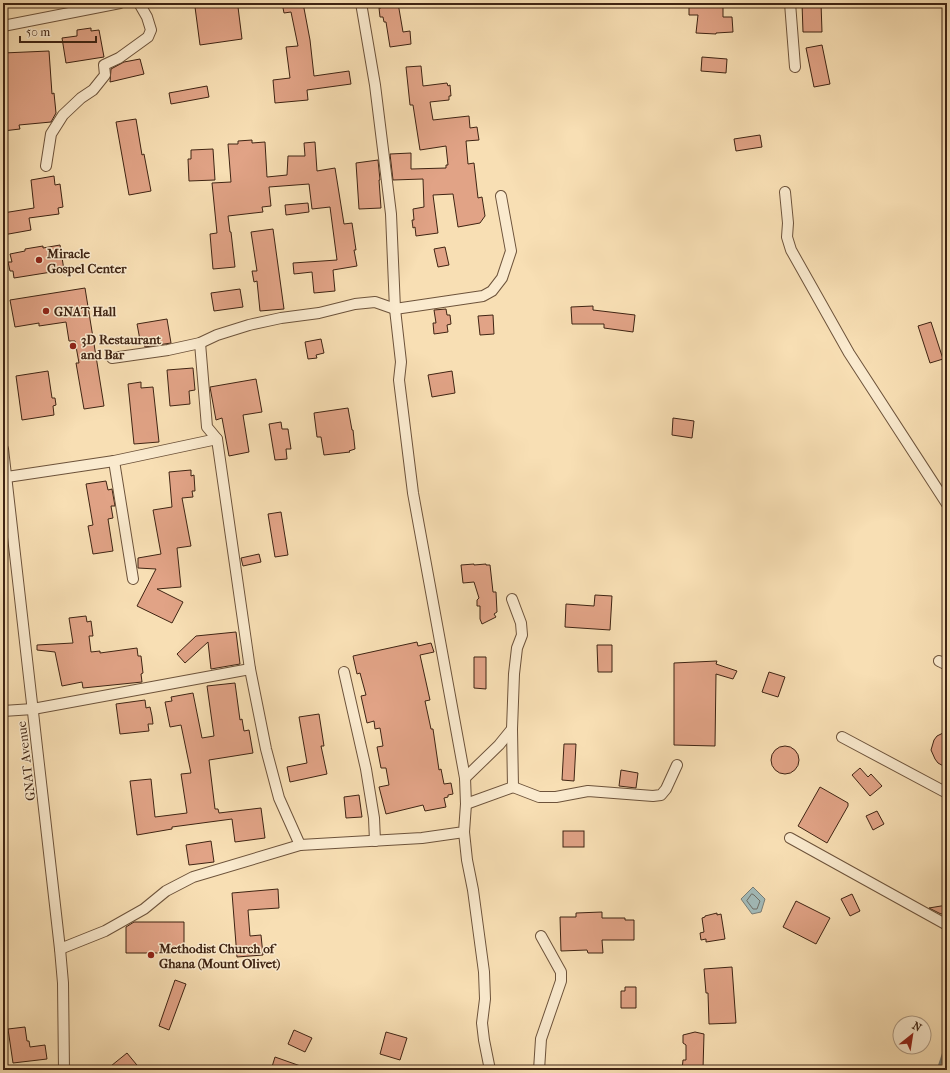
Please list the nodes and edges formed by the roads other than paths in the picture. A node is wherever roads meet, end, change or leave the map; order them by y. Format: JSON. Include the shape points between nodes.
{"nodes":[{"id":1,"x":120,"y":3,"type":"edge"},
{"id":2,"x":139,"y":3,"type":"edge"},
{"id":3,"x":361,"y":3,"type":"edge"},
{"id":4,"x":790,"y":3,"type":"edge"},
{"id":5,"x":3,"y":26,"type":"edge"},
{"id":6,"x":794,"y":67,"type":"dead end"},
{"id":7,"x":46,"y":166,"type":"dead end"},
{"id":8,"x":786,"y":192,"type":"dead end"},
{"id":9,"x":501,"y":196,"type":"dead end"},
{"id":10,"x":395,"y":309,"type":"junction"},
{"id":11,"x":200,"y":342,"type":"junction"},
{"id":12,"x":112,"y":358,"type":"dead end"},
{"id":13,"x":217,"y":439,"type":"junction"},
{"id":14,"x":3,"y":449,"type":"edge"},
{"id":15,"x":114,"y":461,"type":"junction"},
{"id":16,"x":7,"y":477,"type":"junction"},
{"id":17,"x":947,"y":504,"type":"edge"},
{"id":18,"x":133,"y":579,"type":"dead end"},
{"id":19,"x":512,"y":599,"type":"dead end"},
{"id":20,"x":250,"y":670,"type":"junction"},
{"id":21,"x":344,"y":672,"type":"dead end"},
{"id":22,"x":33,"y":709,"type":"junction"},
{"id":23,"x":3,"y":712,"type":"edge"},
{"id":24,"x":512,"y":729,"type":"junction"},
{"id":25,"x":842,"y":737,"type":"dead end"},
{"id":26,"x":677,"y":765,"type":"dead end"},
{"id":27,"x":465,"y":778,"type":"junction"},
{"id":28,"x":512,"y":787,"type":"junction"},
{"id":29,"x":947,"y":792,"type":"edge"},
{"id":30,"x":466,"y":804,"type":"junction"},
{"id":31,"x":464,"y":832,"type":"junction"},
{"id":32,"x":790,"y":838,"type":"dead end"},
{"id":33,"x":375,"y":841,"type":"junction"},
{"id":34,"x":300,"y":845,"type":"junction"},
{"id":35,"x":947,"y":926,"type":"edge"},
{"id":36,"x":541,"y":936,"type":"dead end"},
{"id":37,"x":60,"y":949,"type":"junction"},
{"id":38,"x":64,"y":1070,"type":"edge"},
{"id":39,"x":490,"y":1070,"type":"edge"},
{"id":40,"x":538,"y":1070,"type":"edge"}],
"edges":[{"from":1,"to":5,"type":"street"},
{"from":2,"to":7,"type":"street","via":[[151,30],[148,37],[120,58],[104,66],[105,75],[93,90],[63,115],[51,134]]},
{"from":3,"to":10,"type":"street","via":[[375,85],[391,214]]},
{"from":4,"to":6,"type":"street"},
{"from":8,"to":17,"type":"street","via":[[791,250],[849,353]]},
{"from":9,"to":10,"type":"street","via":[[511,251],[502,278],[492,291],[483,296]]},
{"from":10,"to":11,"type":"street","via":[[375,302],[355,304],[249,325]]},
{"from":10,"to":27,"type":"street","via":[[401,362],[399,380],[413,493]]},
{"from":11,"to":12,"type":"street","via":[[168,350]]},
{"from":11,"to":13,"type":"street","via":[[207,427]]},
{"from":13,"to":15,"type":"street"},
{"from":13,"to":20,"type":"street"},
{"from":14,"to":16,"type":"street","name":"GNAT Avenue"},
{"from":15,"to":16,"type":"street"},
{"from":15,"to":18,"type":"street"},
{"from":16,"to":22,"type":"street","name":"GNAT Avenue"},
{"from":19,"to":24,"type":"street","via":[[521,623],[522,635],[517,648],[514,674]]},
{"from":20,"to":22,"type":"street"},
{"from":20,"to":34,"type":"street","via":[[279,798]]},
{"from":21,"to":33,"type":"street","via":[[366,769]]},
{"from":22,"to":23,"type":"street"},
{"from":22,"to":37,"type":"street","name":"GNAT Avenue"},
{"from":24,"to":27,"type":"street"},
{"from":24,"to":28,"type":"street"},
{"from":25,"to":29,"type":"street"},
{"from":26,"to":28,"type":"street","via":[[661,795],[588,790],[556,797],[539,797]]},
{"from":27,"to":30,"type":"street"},
{"from":28,"to":30,"type":"street"},
{"from":30,"to":31,"type":"street"},
{"from":31,"to":33,"type":"street"},
{"from":31,"to":39,"type":"street","via":[[484,972],[485,999],[482,1023]]},
{"from":32,"to":35,"type":"street"},
{"from":33,"to":34,"type":"street"},
{"from":34,"to":37,"type":"street","via":[[192,877],[105,931]]},
{"from":36,"to":40,"type":"street","via":[[561,972],[561,981],[541,1039]]},
{"from":37,"to":38,"type":"street","name":"GNAT Avenue"}]}
